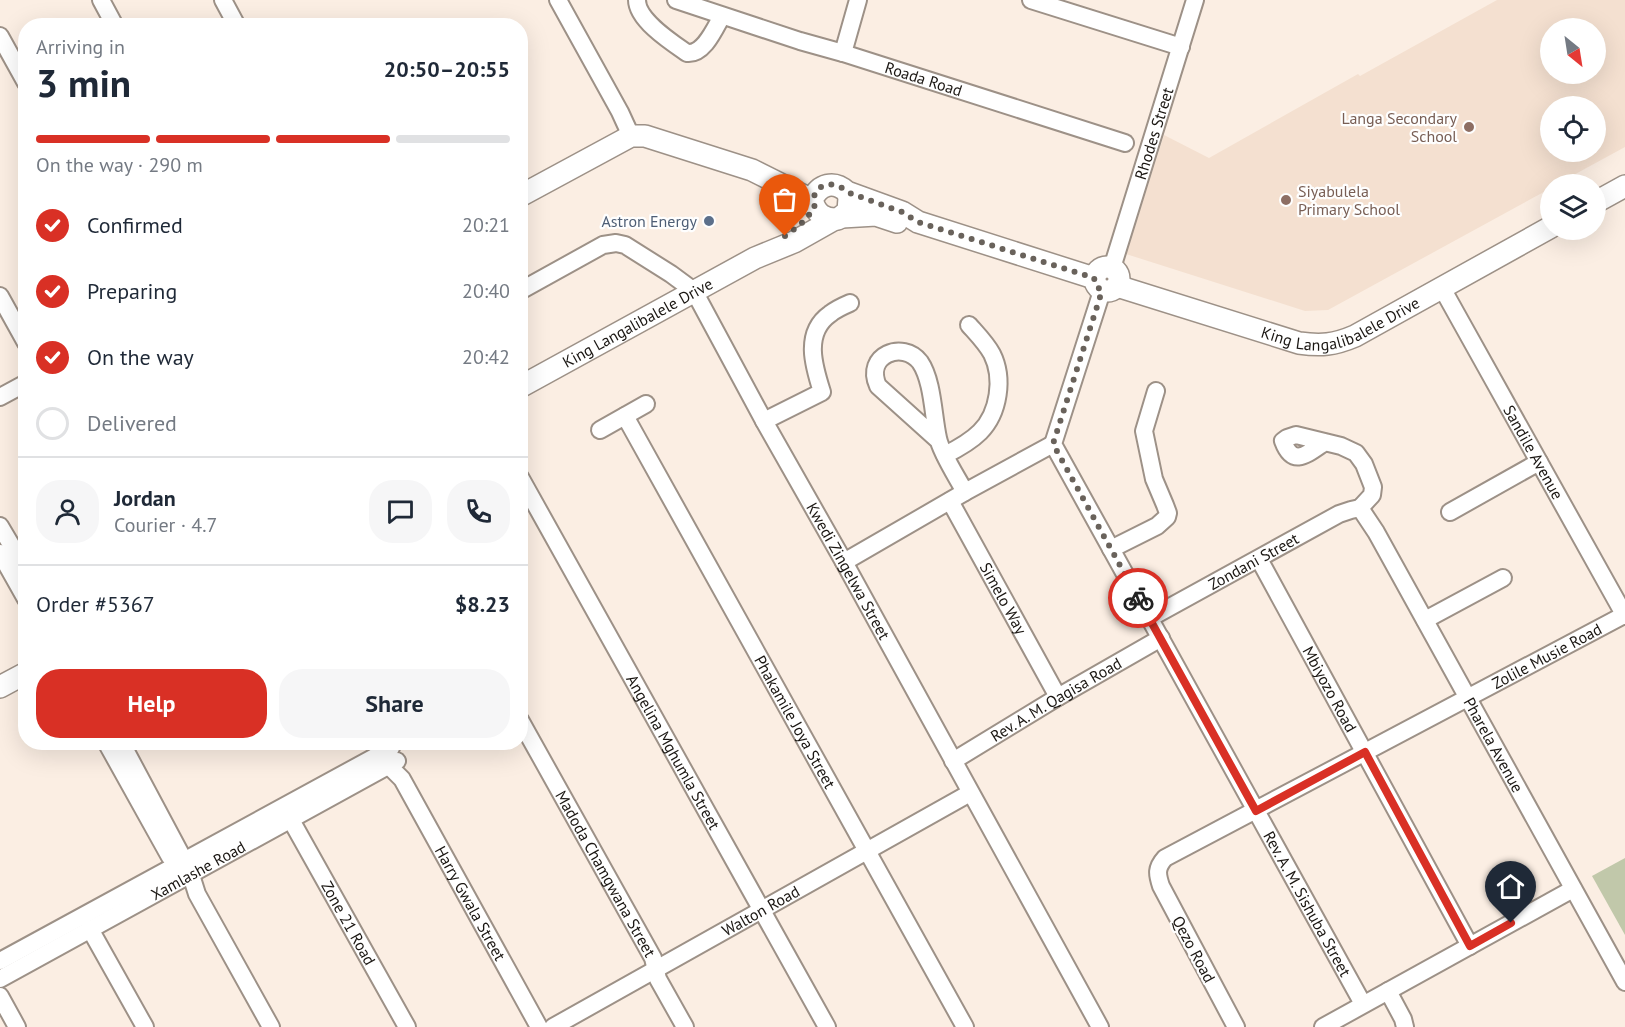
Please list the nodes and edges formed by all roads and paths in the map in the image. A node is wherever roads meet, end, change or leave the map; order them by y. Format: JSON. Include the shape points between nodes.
{"nodes":[{"id":1,"x":101,"y":0,"type":"edge"},
{"id":2,"x":223,"y":0,"type":"edge"},
{"id":3,"x":558,"y":0,"type":"edge"},
{"id":4,"x":637,"y":0,"type":"edge"},
{"id":5,"x":676,"y":0,"type":"edge"},
{"id":6,"x":858,"y":0,"type":"edge"},
{"id":7,"x":1031,"y":0,"type":"edge"},
{"id":8,"x":1195,"y":0,"type":"edge"},
{"id":9,"x":722,"y":16,"type":"junction"},
{"id":10,"x":111,"y":18,"type":"edge"},
{"id":11,"x":233,"y":18,"type":"edge"},
{"id":12,"x":0,"y":36,"type":"edge"},
{"id":13,"x":1181,"y":47,"type":"junction"},
{"id":14,"x":843,"y":53,"type":"junction"},
{"id":15,"x":18,"y":68,"type":"edge"},
{"id":16,"x":631,"y":136,"type":"junction"},
{"id":17,"x":1125,"y":143,"type":"dead end"},
{"id":18,"x":1625,"y":186,"type":"edge"},
{"id":19,"x":528,"y":192,"type":"edge"},
{"id":20,"x":1606,"y":196,"type":"edge"},
{"id":21,"x":825,"y":206,"type":"junction"},
{"id":22,"x":918,"y":222,"type":"junction"},
{"id":23,"x":1540,"y":233,"type":"edge"},
{"id":24,"x":1106,"y":281,"type":"junction"},
{"id":25,"x":528,"y":287,"type":"edge"},
{"id":26,"x":1442,"y":288,"type":"junction"},
{"id":27,"x":694,"y":291,"type":"junction"},
{"id":28,"x":0,"y":296,"type":"edge"},
{"id":29,"x":850,"y":303,"type":"dead end"},
{"id":30,"x":969,"y":326,"type":"dead end"},
{"id":31,"x":18,"y":329,"type":"edge"},
{"id":32,"x":528,"y":383,"type":"edge"},
{"id":33,"x":18,"y":387,"type":"edge"},
{"id":34,"x":1156,"y":391,"type":"dead end"},
{"id":35,"x":0,"y":397,"type":"edge"},
{"id":36,"x":646,"y":404,"type":"dead end"},
{"id":37,"x":625,"y":416,"type":"junction"},
{"id":38,"x":765,"y":421,"type":"junction"},
{"id":39,"x":600,"y":430,"type":"dead end"},
{"id":40,"x":1325,"y":442,"type":"dead end"},
{"id":41,"x":1053,"y":444,"type":"junction"},
{"id":42,"x":942,"y":447,"type":"junction"},
{"id":43,"x":1539,"y":462,"type":"junction"},
{"id":44,"x":528,"y":491,"type":"edge"},
{"id":45,"x":965,"y":492,"type":"junction"},
{"id":46,"x":950,"y":501,"type":"junction"},
{"id":47,"x":1360,"y":508,"type":"junction"},
{"id":48,"x":1450,"y":512,"type":"dead end"},
{"id":49,"x":0,"y":526,"type":"edge"},
{"id":50,"x":1111,"y":549,"type":"junction"},
{"id":51,"x":0,"y":553,"type":"edge"},
{"id":52,"x":18,"y":556,"type":"edge"},
{"id":53,"x":1258,"y":559,"type":"junction"},
{"id":54,"x":843,"y":562,"type":"junction"},
{"id":55,"x":1503,"y":578,"type":"dead end"},
{"id":56,"x":18,"y":584,"type":"edge"},
{"id":57,"x":1625,"y":615,"type":"edge"},
{"id":58,"x":1150,"y":618,"type":"junction"},
{"id":59,"x":1425,"y":620,"type":"junction"},
{"id":60,"x":1161,"y":638,"type":"junction"},
{"id":61,"x":18,"y":677,"type":"edge"},
{"id":62,"x":0,"y":687,"type":"edge"},
{"id":63,"x":1058,"y":697,"type":"junction"},
{"id":64,"x":1468,"y":698,"type":"junction"},
{"id":65,"x":528,"y":734,"type":"edge"},
{"id":66,"x":111,"y":750,"type":"edge"},
{"id":67,"x":125,"y":750,"type":"edge"},
{"id":68,"x":387,"y":752,"type":"edge"},
{"id":69,"x":1365,"y":752,"type":"junction"},
{"id":70,"x":953,"y":761,"type":"junction"},
{"id":71,"x":970,"y":793,"type":"junction"},
{"id":72,"x":1256,"y":811,"type":"junction"},
{"id":73,"x":291,"y":820,"type":"junction"},
{"id":74,"x":868,"y":851,"type":"junction"},
{"id":75,"x":184,"y":870,"type":"junction"},
{"id":76,"x":1157,"y":870,"type":"joint"},
{"id":77,"x":1573,"y":889,"type":"junction"},
{"id":78,"x":762,"y":910,"type":"junction"},
{"id":79,"x":90,"y":929,"type":"junction"},
{"id":80,"x":1470,"y":946,"type":"junction"},
{"id":81,"x":0,"y":962,"type":"edge"},
{"id":82,"x":656,"y":969,"type":"junction"},
{"id":83,"x":0,"y":979,"type":"edge"},
{"id":84,"x":1625,"y":982,"type":"edge"},
{"id":85,"x":1388,"y":991,"type":"junction"},
{"id":86,"x":0,"y":996,"type":"edge"},
{"id":87,"x":1364,"y":1004,"type":"junction"},
{"id":88,"x":1341,"y":1023,"type":"edge"},
{"id":89,"x":17,"y":1027,"type":"edge"},
{"id":90,"x":145,"y":1027,"type":"edge"},
{"id":91,"x":271,"y":1027,"type":"edge"},
{"id":92,"x":406,"y":1027,"type":"edge"},
{"id":93,"x":539,"y":1027,"type":"edge"},
{"id":94,"x":553,"y":1027,"type":"edge"},
{"id":95,"x":685,"y":1027,"type":"edge"},
{"id":96,"x":827,"y":1027,"type":"edge"},
{"id":97,"x":965,"y":1027,"type":"edge"},
{"id":98,"x":1100,"y":1027,"type":"edge"},
{"id":99,"x":1236,"y":1027,"type":"edge"},
{"id":100,"x":1323,"y":1027,"type":"edge"},
{"id":101,"x":1406,"y":1027,"type":"edge"}],
"edges":[{"from":1,"to":10,"type":"street"},
{"from":2,"to":11,"type":"street"},
{"from":3,"to":16,"type":"street"},
{"from":4,"to":9,"type":"street","via":[[645,19],[692,54]]},
{"from":5,"to":9,"type":"street","name":"Roada Road"},
{"from":6,"to":14,"type":"street"},
{"from":7,"to":13,"type":"street"},
{"from":8,"to":13,"type":"street","name":"Rhodes Street"},
{"from":9,"to":14,"type":"street","name":"Roada Road"},
{"from":12,"to":15,"type":"street"},
{"from":13,"to":24,"type":"street","name":"Rhodes Street"},
{"from":14,"to":17,"type":"street","name":"Roada Road"},
{"from":16,"to":19,"type":"street"},
{"from":16,"to":21,"type":"street","via":[[645,136],[752,170],[767,170],[813,183]]},
{"from":18,"to":20,"type":"street"},
{"from":21,"to":22,"type":"street","name":"King Langalibalele Drive","via":[[906,224]]},
{"from":21,"to":22,"type":"street","name":"King Langalibalele Drive","via":[[832,184]]},
{"from":21,"to":27,"type":"street","name":"King Langalibalele Drive","via":[[755,258]]},
{"from":22,"to":24,"type":"street","name":"King Langalibalele Drive"},
{"from":23,"to":26,"type":"street","name":"King Langalibalele Drive"},
{"from":24,"to":26,"type":"street","name":"King Langalibalele Drive","via":[[1291,341],[1318,346],[1355,336]]},
{"from":24,"to":41,"type":"street"},
{"from":25,"to":27,"type":"street","name":"Kwedi Zingelwa Street","via":[[603,245],[616,243],[625,245]]},
{"from":26,"to":43,"type":"street","name":"Sandile Avenue"},
{"from":27,"to":32,"type":"street","name":"King Langalibalele Drive"},
{"from":27,"to":38,"type":"street","name":"Kwedi Zingelwa Street"},
{"from":28,"to":31,"type":"street"},
{"from":29,"to":38,"type":"street","via":[[824,319],[815,336],[812,359],[822,392]]},
{"from":30,"to":42,"type":"street","via":[[993,357],[998,394],[994,410],[980,432],[960,447]]},
{"from":33,"to":35,"type":"street"},
{"from":34,"to":50,"type":"street","via":[[1144,431],[1167,517],[1158,526]]},
{"from":36,"to":37,"type":"street"},
{"from":37,"to":39,"type":"street"},
{"from":37,"to":74,"type":"street","name":"Phakamile Joya Street"},
{"from":38,"to":54,"type":"street","name":"Kwedi Zingelwa Street"},
{"from":40,"to":47,"type":"street","via":[[1350,449],[1364,464],[1374,490]]},
{"from":41,"to":45,"type":"street"},
{"from":41,"to":50,"type":"street","name":"Rev. A. M. Sishuba Street"},
{"from":42,"to":42,"type":"street","via":[[878,386],[875,367],[883,356],[904,353],[920,363]]},
{"from":42,"to":45,"type":"street"},
{"from":43,"to":48,"type":"street"},
{"from":43,"to":57,"type":"street","name":"Sandile Avenue"},
{"from":44,"to":78,"type":"street","name":"Angelina Mghumla Street"},
{"from":45,"to":46,"type":"street"},
{"from":46,"to":54,"type":"street"},
{"from":46,"to":63,"type":"street","name":"Simelo Way"},
{"from":47,"to":53,"type":"street","name":"Zondani Street","via":[[1339,514]]},
{"from":47,"to":59,"type":"street","name":"Pharela Avenue"},
{"from":49,"to":52,"type":"street"},
{"from":50,"to":58,"type":"street","name":"Rev. A. M. Sishuba Street"},
{"from":51,"to":56,"type":"street"},
{"from":53,"to":58,"type":"street","name":"Zondani Street"},
{"from":53,"to":69,"type":"street","name":"Mbiyozo Road"},
{"from":54,"to":70,"type":"street","name":"Kwedi Zingelwa Street"},
{"from":55,"to":59,"type":"street"},
{"from":57,"to":64,"type":"street","name":"Zolile Musie Road"},
{"from":58,"to":60,"type":"street","name":"Rev. A. M. Sishuba Street"},
{"from":59,"to":64,"type":"street","name":"Pharela Avenue"},
{"from":60,"to":63,"type":"street","name":"Rev. A. M. Qagisa Road"},
{"from":60,"to":72,"type":"street","name":"Rev. A. M. Sishuba Street"},
{"from":61,"to":62,"type":"street"},
{"from":63,"to":70,"type":"street","name":"Rev. A. M. Qagisa Road"},
{"from":64,"to":69,"type":"street","name":"Zolile Musie Road"},
{"from":64,"to":77,"type":"street","name":"Pharela Avenue"},
{"from":65,"to":82,"type":"street","name":"Madoda Chamgwana Street"},
{"from":66,"to":75,"type":"street"},
{"from":67,"to":75,"type":"street"},
{"from":68,"to":73,"type":"street","name":"Xamlashe Road"},
{"from":68,"to":75,"type":"street","name":"Xamlashe Road"},
{"from":68,"to":93,"type":"street","name":"Harry Gwala Street"},
{"from":69,"to":72,"type":"street","name":"Zolile Musie Road"},
{"from":69,"to":80,"type":"street","name":"Mbiyozo Road"},
{"from":70,"to":71,"type":"street","name":"Kwedi Zingelwa Street"},
{"from":71,"to":74,"type":"street","name":"Walton Road"},
{"from":71,"to":98,"type":"street","name":"Kwedi Zingelwa Street"},
{"from":72,"to":76,"type":"street","name":"Zolile Musie Road","via":[[1165,858]]},
{"from":72,"to":87,"type":"street","name":"Rev. A. M. Sishuba Street"},
{"from":73,"to":75,"type":"street","name":"Xamlashe Road"},
{"from":73,"to":92,"type":"street","name":"Zone 21 Road"},
{"from":74,"to":78,"type":"street","name":"Walton Road"},
{"from":74,"to":97,"type":"street","name":"Phakamile Joya Street"},
{"from":75,"to":79,"type":"street","name":"Xamlashe Road"},
{"from":75,"to":81,"type":"street","name":"Xamlashe Road"},
{"from":75,"to":91,"type":"street"},
{"from":76,"to":99,"type":"street","name":"Qezo Road","via":[[1161,886]]},
{"from":77,"to":80,"type":"street"},
{"from":77,"to":84,"type":"street","name":"Pharela Avenue"},
{"from":78,"to":82,"type":"street","name":"Walton Road"},
{"from":78,"to":96,"type":"street","name":"Angelina Mghumla Street"},
{"from":79,"to":83,"type":"street","name":"Xamlashe Road"},
{"from":79,"to":90,"type":"street"},
{"from":80,"to":85,"type":"street"},
{"from":82,"to":94,"type":"street","name":"Walton Road"},
{"from":82,"to":95,"type":"street","name":"Madoda Chamgwana Street"},
{"from":85,"to":87,"type":"street"},
{"from":85,"to":101,"type":"street"},
{"from":86,"to":89,"type":"street"},
{"from":87,"to":88,"type":"street"},
{"from":88,"to":100,"type":"street"}]}
